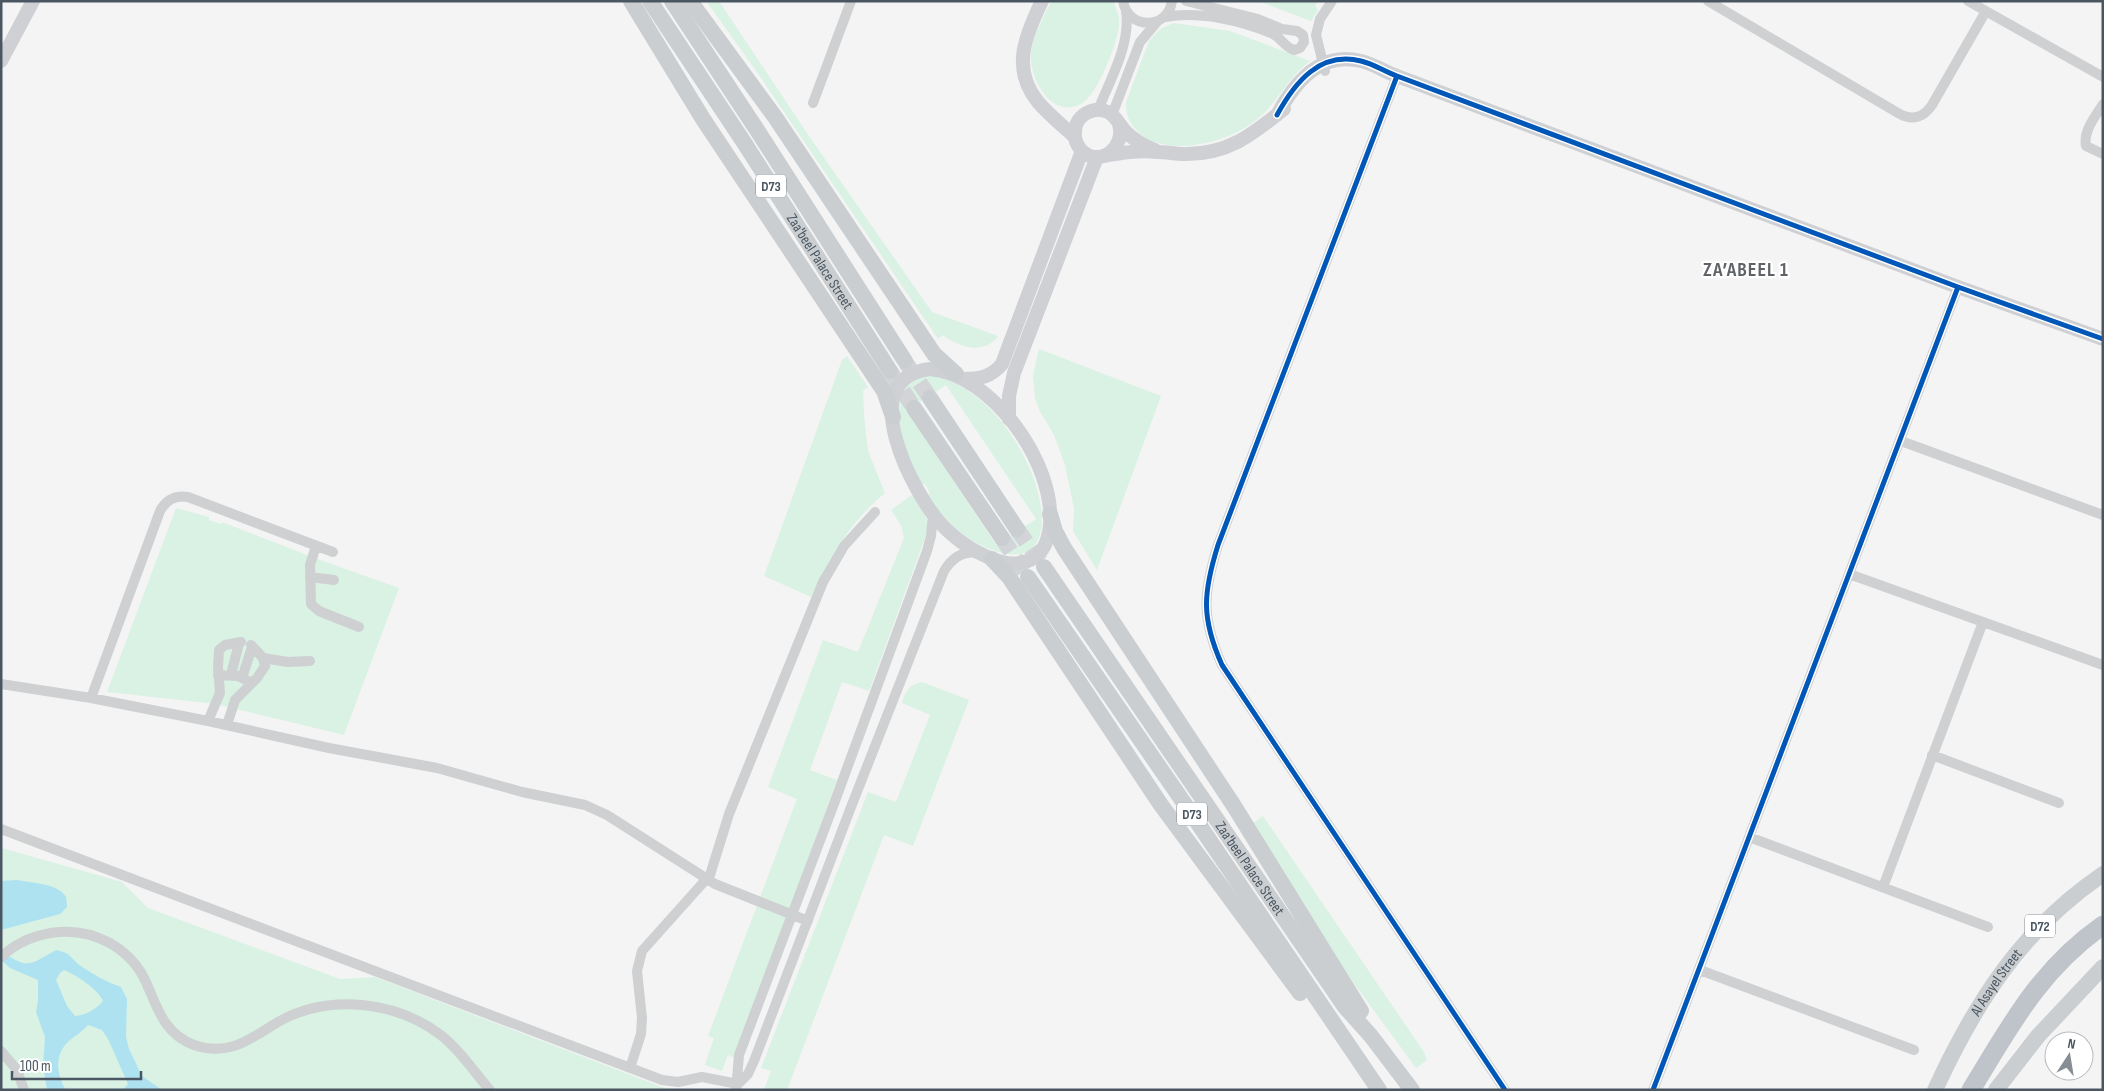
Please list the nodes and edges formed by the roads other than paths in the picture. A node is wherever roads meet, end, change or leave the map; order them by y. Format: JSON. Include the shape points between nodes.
{"nodes":[{"id":1,"x":33,"y":1,"type":"edge"},
{"id":2,"x":631,"y":1,"type":"edge"},
{"id":3,"x":650,"y":1,"type":"edge"},
{"id":4,"x":672,"y":1,"type":"edge"},
{"id":5,"x":690,"y":1,"type":"edge"},
{"id":6,"x":851,"y":1,"type":"edge"},
{"id":7,"x":1172,"y":1,"type":"edge"},
{"id":8,"x":1186,"y":1,"type":"edge"},
{"id":9,"x":1332,"y":1,"type":"edge"},
{"id":10,"x":1708,"y":1,"type":"edge"},
{"id":11,"x":1968,"y":1,"type":"edge"},
{"id":12,"x":1039,"y":5,"type":"edge"},
{"id":13,"x":1125,"y":6,"type":"edge"},
{"id":14,"x":1986,"y":11,"type":"junction"},
{"id":15,"x":1161,"y":20,"type":"junction"},
{"id":16,"x":1,"y":61,"type":"edge"},
{"id":17,"x":1325,"y":67,"type":"junction"},
{"id":18,"x":1397,"y":76,"type":"junction"},
{"id":19,"x":2103,"y":77,"type":"edge"},
{"id":20,"x":813,"y":103,"type":"dead end"},
{"id":21,"x":2103,"y":104,"type":"edge"},
{"id":22,"x":1098,"y":110,"type":"junction"},
{"id":23,"x":1048,"y":112,"type":"junction"},
{"id":24,"x":1082,"y":116,"type":"junction"},
{"id":25,"x":1116,"y":120,"type":"junction"},
{"id":26,"x":1075,"y":137,"type":"junction"},
{"id":27,"x":1082,"y":151,"type":"junction"},
{"id":28,"x":1158,"y":152,"type":"junction"},
{"id":29,"x":2103,"y":154,"type":"edge"},
{"id":30,"x":1100,"y":157,"type":"junction"},
{"id":31,"x":1958,"y":287,"type":"junction"},
{"id":32,"x":2103,"y":339,"type":"edge"},
{"id":33,"x":905,"y":361,"type":"tunnel mouth"},
{"id":34,"x":890,"y":371,"type":"tunnel mouth"},
{"id":35,"x":960,"y":377,"type":"junction"},
{"id":36,"x":930,"y":398,"type":"tunnel mouth"},
{"id":37,"x":914,"y":408,"type":"tunnel mouth"},
{"id":38,"x":893,"y":417,"type":"junction"},
{"id":39,"x":1009,"y":419,"type":"junction"},
{"id":40,"x":1901,"y":441,"type":"junction"},
{"id":41,"x":875,"y":512,"type":"dead end"},
{"id":42,"x":932,"y":514,"type":"junction"},
{"id":43,"x":1050,"y":514,"type":"junction"},
{"id":44,"x":2103,"y":515,"type":"edge"},
{"id":45,"x":1017,"y":528,"type":"tunnel mouth"},
{"id":46,"x":1002,"y":538,"type":"tunnel mouth"},
{"id":47,"x":316,"y":546,"type":"junction"},
{"id":48,"x":333,"y":552,"type":"dead end"},
{"id":49,"x":993,"y":559,"type":"junction"},
{"id":50,"x":1044,"y":567,"type":"tunnel mouth"},
{"id":51,"x":1849,"y":574,"type":"junction"},
{"id":52,"x":310,"y":577,"type":"junction"},
{"id":53,"x":1028,"y":578,"type":"tunnel mouth"},
{"id":54,"x":334,"y":580,"type":"dead end"},
{"id":55,"x":1983,"y":622,"type":"junction"},
{"id":56,"x":359,"y":627,"type":"dead end"},
{"id":57,"x":246,"y":644,"type":"junction"},
{"id":58,"x":263,"y":658,"type":"junction"},
{"id":59,"x":310,"y":661,"type":"dead end"},
{"id":60,"x":2103,"y":665,"type":"edge"},
{"id":61,"x":218,"y":675,"type":"junction"},
{"id":62,"x":231,"y":675,"type":"junction"},
{"id":63,"x":242,"y":678,"type":"junction"},
{"id":64,"x":1,"y":684,"type":"edge"},
{"id":65,"x":252,"y":684,"type":"junction"},
{"id":66,"x":91,"y":698,"type":"junction"},
{"id":67,"x":208,"y":721,"type":"junction"},
{"id":68,"x":228,"y":726,"type":"junction"},
{"id":69,"x":1932,"y":756,"type":"junction"},
{"id":70,"x":2059,"y":802,"type":"dead end"},
{"id":71,"x":1,"y":829,"type":"edge"},
{"id":72,"x":1749,"y":837,"type":"junction"},
{"id":73,"x":2103,"y":874,"type":"edge"},
{"id":74,"x":707,"y":880,"type":"junction"},
{"id":75,"x":1883,"y":886,"type":"junction"},
{"id":76,"x":792,"y":915,"type":"junction"},
{"id":77,"x":808,"y":921,"type":"junction"},
{"id":78,"x":2103,"y":925,"type":"edge"},
{"id":79,"x":1988,"y":926,"type":"dead end"},
{"id":80,"x":1,"y":957,"type":"edge"},
{"id":81,"x":2103,"y":967,"type":"edge"},
{"id":82,"x":1700,"y":970,"type":"junction"},
{"id":83,"x":1371,"y":1036,"type":"junction"},
{"id":84,"x":1914,"y":1050,"type":"dead end"},
{"id":85,"x":1,"y":1051,"type":"edge"},
{"id":86,"x":1353,"y":1053,"type":"junction"},
{"id":87,"x":630,"y":1068,"type":"junction"},
{"id":88,"x":736,"y":1087,"type":"edge"},
{"id":89,"x":24,"y":1090,"type":"edge"},
{"id":90,"x":490,"y":1090,"type":"edge"},
{"id":91,"x":1379,"y":1090,"type":"edge"},
{"id":92,"x":1412,"y":1090,"type":"edge"},
{"id":93,"x":1505,"y":1090,"type":"edge"},
{"id":94,"x":1653,"y":1090,"type":"edge"},
{"id":95,"x":1935,"y":1090,"type":"edge"},
{"id":96,"x":1972,"y":1090,"type":"edge"},
{"id":97,"x":1996,"y":1090,"type":"edge"}],
"edges":[{"from":1,"to":16,"type":"street"},
{"from":2,"to":38,"type":"main road","via":[[703,119],[884,391]]},
{"from":3,"to":34,"type":"main road","name":"Zaa'beel Palace Street","number":"D73"},
{"from":4,"to":33,"type":"main road","name":"Zaa'beel Palace Street","number":"D73"},
{"from":5,"to":35,"type":"main road","via":[[775,117],[934,354]]},
{"from":6,"to":20,"type":"street"},
{"from":7,"to":15,"type":"street"},
{"from":8,"to":15,"type":"street","via":[[1296,31],[1304,42],[1294,50],[1272,33],[1194,15]]},
{"from":9,"to":17,"type":"street","via":[[1320,19],[1316,36]]},
{"from":10,"to":14,"type":"street","via":[[1905,117],[1913,118],[1928,112]]},
{"from":11,"to":14,"type":"street"},
{"from":12,"to":23,"type":"street","via":[[1024,44],[1024,69],[1032,93]]},
{"from":13,"to":15,"type":"street","via":[[1136,21]]},
{"from":13,"to":22,"type":"street","via":[[1128,20],[1126,38]]},
{"from":14,"to":19,"type":"street"},
{"from":15,"to":25,"type":"street","via":[[1140,42]]},
{"from":17,"to":18,"type":"street","via":[[1352,59]]},
{"from":17,"to":28,"type":"street","via":[[1302,77],[1277,114],[1255,133],[1222,148],[1187,154]]},
{"from":18,"to":31,"type":"street"},
{"from":18,"to":93,"type":"street","via":[[1218,545],[1208,575],[1207,621],[1212,644],[1222,665]]},
{"from":21,"to":29,"type":"street","via":[[2085,140],[2086,146]]},
{"from":22,"to":24,"type":"street"},
{"from":22,"to":25,"type":"street"},
{"from":23,"to":24,"type":"street"},
{"from":23,"to":26,"type":"street"},
{"from":24,"to":26,"type":"street","via":[[1076,126]]},
{"from":25,"to":28,"type":"street","via":[[1133,138]]},
{"from":25,"to":30,"type":"street","via":[[1121,136],[1118,146]]},
{"from":26,"to":27,"type":"street"},
{"from":27,"to":30,"type":"street"},
{"from":27,"to":35,"type":"street","via":[[1002,364],[984,378]]},
{"from":28,"to":30,"type":"street"},
{"from":30,"to":39,"type":"street","via":[[1014,373]]},
{"from":31,"to":32,"type":"street"},
{"from":31,"to":40,"type":"street"},
{"from":35,"to":38,"type":"street","via":[[937,370],[922,370],[908,376],[895,395]]},
{"from":35,"to":39,"type":"street","via":[[984,393]]},
{"from":36,"to":45,"type":"main road"},
{"from":37,"to":46,"type":"main road"},
{"from":38,"to":42,"type":"street","via":[[902,459]]},
{"from":39,"to":43,"type":"street","via":[[1040,469]]},
{"from":40,"to":44,"type":"street"},
{"from":40,"to":51,"type":"street"},
{"from":41,"to":74,"type":"street","via":[[844,546],[823,582],[729,814]]},
{"from":42,"to":49,"type":"street","via":[[956,537]]},
{"from":42,"to":76,"type":"street","via":[[927,551]]},
{"from":43,"to":49,"type":"street","via":[[1043,548],[1031,560],[1014,564]]},
{"from":43,"to":83,"type":"main road","via":[[1064,548],[1265,854],[1360,1009]]},
{"from":47,"to":48,"type":"street"},
{"from":47,"to":52,"type":"street"},
{"from":47,"to":66,"type":"street","via":[[188,497],[169,500],[160,510]]},
{"from":49,"to":77,"type":"street","via":[[975,552],[960,555],[944,571]]},
{"from":49,"to":86,"type":"main road","via":[[1009,577],[1161,806],[1329,1031]]},
{"from":50,"to":83,"type":"main road","name":"Zaa'beel Palace Street","number":"D73","via":[[1340,999]]},
{"from":51,"to":55,"type":"street"},
{"from":51,"to":72,"type":"street"},
{"from":52,"to":54,"type":"street"},
{"from":52,"to":56,"type":"street","via":[[312,607]]},
{"from":53,"to":86,"type":"main road","name":"Zaa'beel Palace Street","number":"D73"},
{"from":55,"to":60,"type":"street"},
{"from":55,"to":69,"type":"street"},
{"from":57,"to":58,"type":"street"},
{"from":57,"to":61,"type":"street","via":[[220,648]]},
{"from":57,"to":62,"type":"street"},
{"from":57,"to":63,"type":"street"},
{"from":58,"to":59,"type":"street"},
{"from":58,"to":65,"type":"street","via":[[264,668]]},
{"from":61,"to":62,"type":"street"},
{"from":61,"to":67,"type":"street","via":[[219,697]]},
{"from":62,"to":63,"type":"street"},
{"from":63,"to":65,"type":"street"},
{"from":64,"to":66,"type":"street"},
{"from":65,"to":68,"type":"street","via":[[235,700]]},
{"from":66,"to":67,"type":"street"},
{"from":67,"to":68,"type":"street"},
{"from":68,"to":74,"type":"street","via":[[438,768],[522,792],[585,805],[607,815]]},
{"from":69,"to":70,"type":"street"},
{"from":69,"to":75,"type":"street"},
{"from":71,"to":87,"type":"street"},
{"from":72,"to":75,"type":"street"},
{"from":72,"to":82,"type":"street"},
{"from":73,"to":95,"type":"main road","name":"Al Asayel Street","number":"D72","via":[[2058,909],[2014,955],[1989,989],[1954,1049]]},
{"from":74,"to":76,"type":"street"},
{"from":74,"to":87,"type":"street","via":[[650,939],[639,957],[637,971],[642,1026]]},
{"from":75,"to":79,"type":"street"},
{"from":76,"to":77,"type":"street"},
{"from":76,"to":88,"type":"street","via":[[739,1055]]},
{"from":77,"to":88,"type":"street","via":[[754,1061]]},
{"from":78,"to":96,"type":"highway","via":[[2075,947],[2024,1003]]},
{"from":80,"to":90,"type":"street","via":[[25,941],[50,933],[77,932],[101,938],[121,950],[137,967],[156,1010],[168,1027],[184,1040],[205,1048],[225,1048],[244,1043],[284,1019],[324,1007],[360,1005],[387,1009],[412,1018],[443,1037]]},
{"from":81,"to":97,"type":"main road","via":[[2038,1036]]},
{"from":82,"to":84,"type":"street"},
{"from":82,"to":94,"type":"street"},
{"from":83,"to":92,"type":"main road","name":"Zaa'beel Palace Street","number":"D73"},
{"from":85,"to":89,"type":"street","via":[[17,1070]]},
{"from":86,"to":91,"type":"main road","name":"Zaa'beel Palace Street","number":"D73"},
{"from":87,"to":88,"type":"street","via":[[667,1082],[702,1077]]}]}
